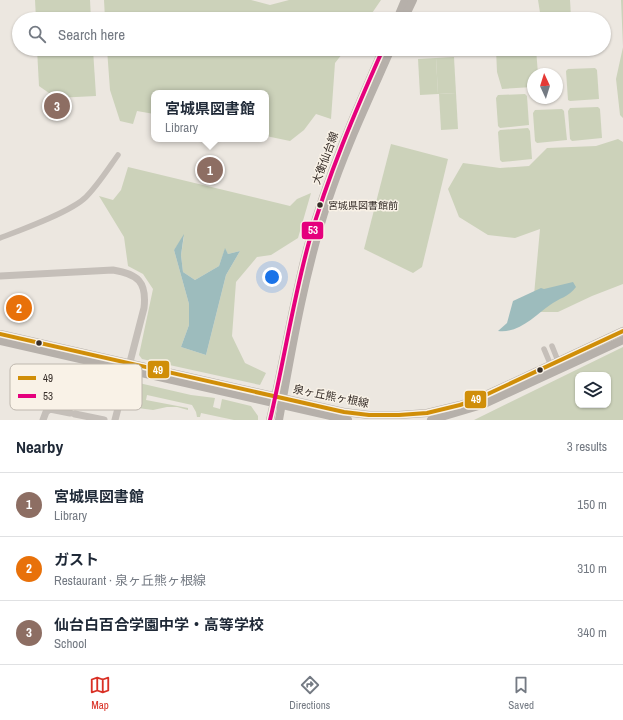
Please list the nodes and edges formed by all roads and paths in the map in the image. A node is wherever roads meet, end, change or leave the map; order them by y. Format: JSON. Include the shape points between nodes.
{"nodes":[{"id":1,"x":405,"y":0,"type":"edge"},
{"id":2,"x":413,"y":0,"type":"edge"},
{"id":3,"x":400,"y":12,"type":"edge"},
{"id":4,"x":407,"y":12,"type":"edge"},
{"id":5,"x":380,"y":56,"type":"edge"},
{"id":6,"x":388,"y":56,"type":"edge"},
{"id":7,"x":350,"y":134,"type":"junction"},
{"id":8,"x":118,"y":155,"type":"dead end"},
{"id":9,"x":0,"y":238,"type":"edge"},
{"id":10,"x":0,"y":276,"type":"edge"},
{"id":11,"x":623,"y":331,"type":"edge"},
{"id":12,"x":0,"y":334,"type":"edge"},
{"id":13,"x":623,"y":340,"type":"edge"},
{"id":14,"x":0,"y":341,"type":"edge"},
{"id":15,"x":552,"y":346,"type":"dead end"},
{"id":16,"x":544,"y":349,"type":"dead end"},
{"id":17,"x":113,"y":364,"type":"edge"},
{"id":18,"x":116,"y":364,"type":"edge"},
{"id":19,"x":129,"y":364,"type":"edge"},
{"id":20,"x":554,"y":366,"type":"junction"},
{"id":21,"x":142,"y":370,"type":"edge"},
{"id":22,"x":279,"y":401,"type":"junction"},
{"id":23,"x":49,"y":410,"type":"edge"},
{"id":24,"x":56,"y":410,"type":"edge"},
{"id":25,"x":117,"y":410,"type":"edge"},
{"id":26,"x":390,"y":418,"type":"edge"},
{"id":27,"x":43,"y":420,"type":"edge"},
{"id":28,"x":104,"y":420,"type":"edge"},
{"id":29,"x":115,"y":420,"type":"edge"},
{"id":30,"x":270,"y":420,"type":"edge"},
{"id":31,"x":279,"y":420,"type":"edge"},
{"id":32,"x":348,"y":420,"type":"edge"},
{"id":33,"x":431,"y":420,"type":"edge"}],
"edges":[{"from":1,"to":3,"type":"main road"},
{"from":2,"to":4,"type":"main road"},
{"from":5,"to":7,"type":"main road","name":"大衡仙台線"},
{"from":6,"to":7,"type":"main road","name":"大衡仙台線"},
{"from":7,"to":22,"type":"main road","name":"大衡仙台線","via":[[330,177],[309,242]]},
{"from":8,"to":9,"type":"street","via":[[86,197],[78,203],[34,225]]},
{"from":10,"to":19,"type":"street","via":[[113,270],[127,272],[137,278],[143,287],[145,302]]},
{"from":11,"to":20,"type":"main road","name":"泉ヶ丘熊ヶ根線"},
{"from":12,"to":18,"type":"main road","name":"泉ヶ丘熊ヶ根線"},
{"from":13,"to":20,"type":"main road","name":"泉ヶ丘熊ヶ根線"},
{"from":14,"to":17,"type":"main road","name":"泉ヶ丘熊ヶ根線"},
{"from":15,"to":20,"type":"street"},
{"from":16,"to":20,"type":"street"},
{"from":20,"to":26,"type":"main road","name":"泉ヶ丘熊ヶ根線","via":[[476,400],[427,413]]},
{"from":20,"to":33,"type":"main road","name":"泉ヶ丘熊ヶ根線","via":[[482,405]]},
{"from":21,"to":22,"type":"main road","name":"泉ヶ丘熊ヶ根線"},
{"from":22,"to":26,"type":"main road","name":"泉ヶ丘熊ヶ根線"},
{"from":22,"to":30,"type":"main road","name":"大衡仙台線"},
{"from":22,"to":31,"type":"main road","name":"大衡仙台線"},
{"from":22,"to":32,"type":"main road","name":"泉ヶ丘熊ヶ根線"},
{"from":23,"to":27,"type":"street"},
{"from":24,"to":28,"type":"street"},
{"from":25,"to":29,"type":"street"}]}
